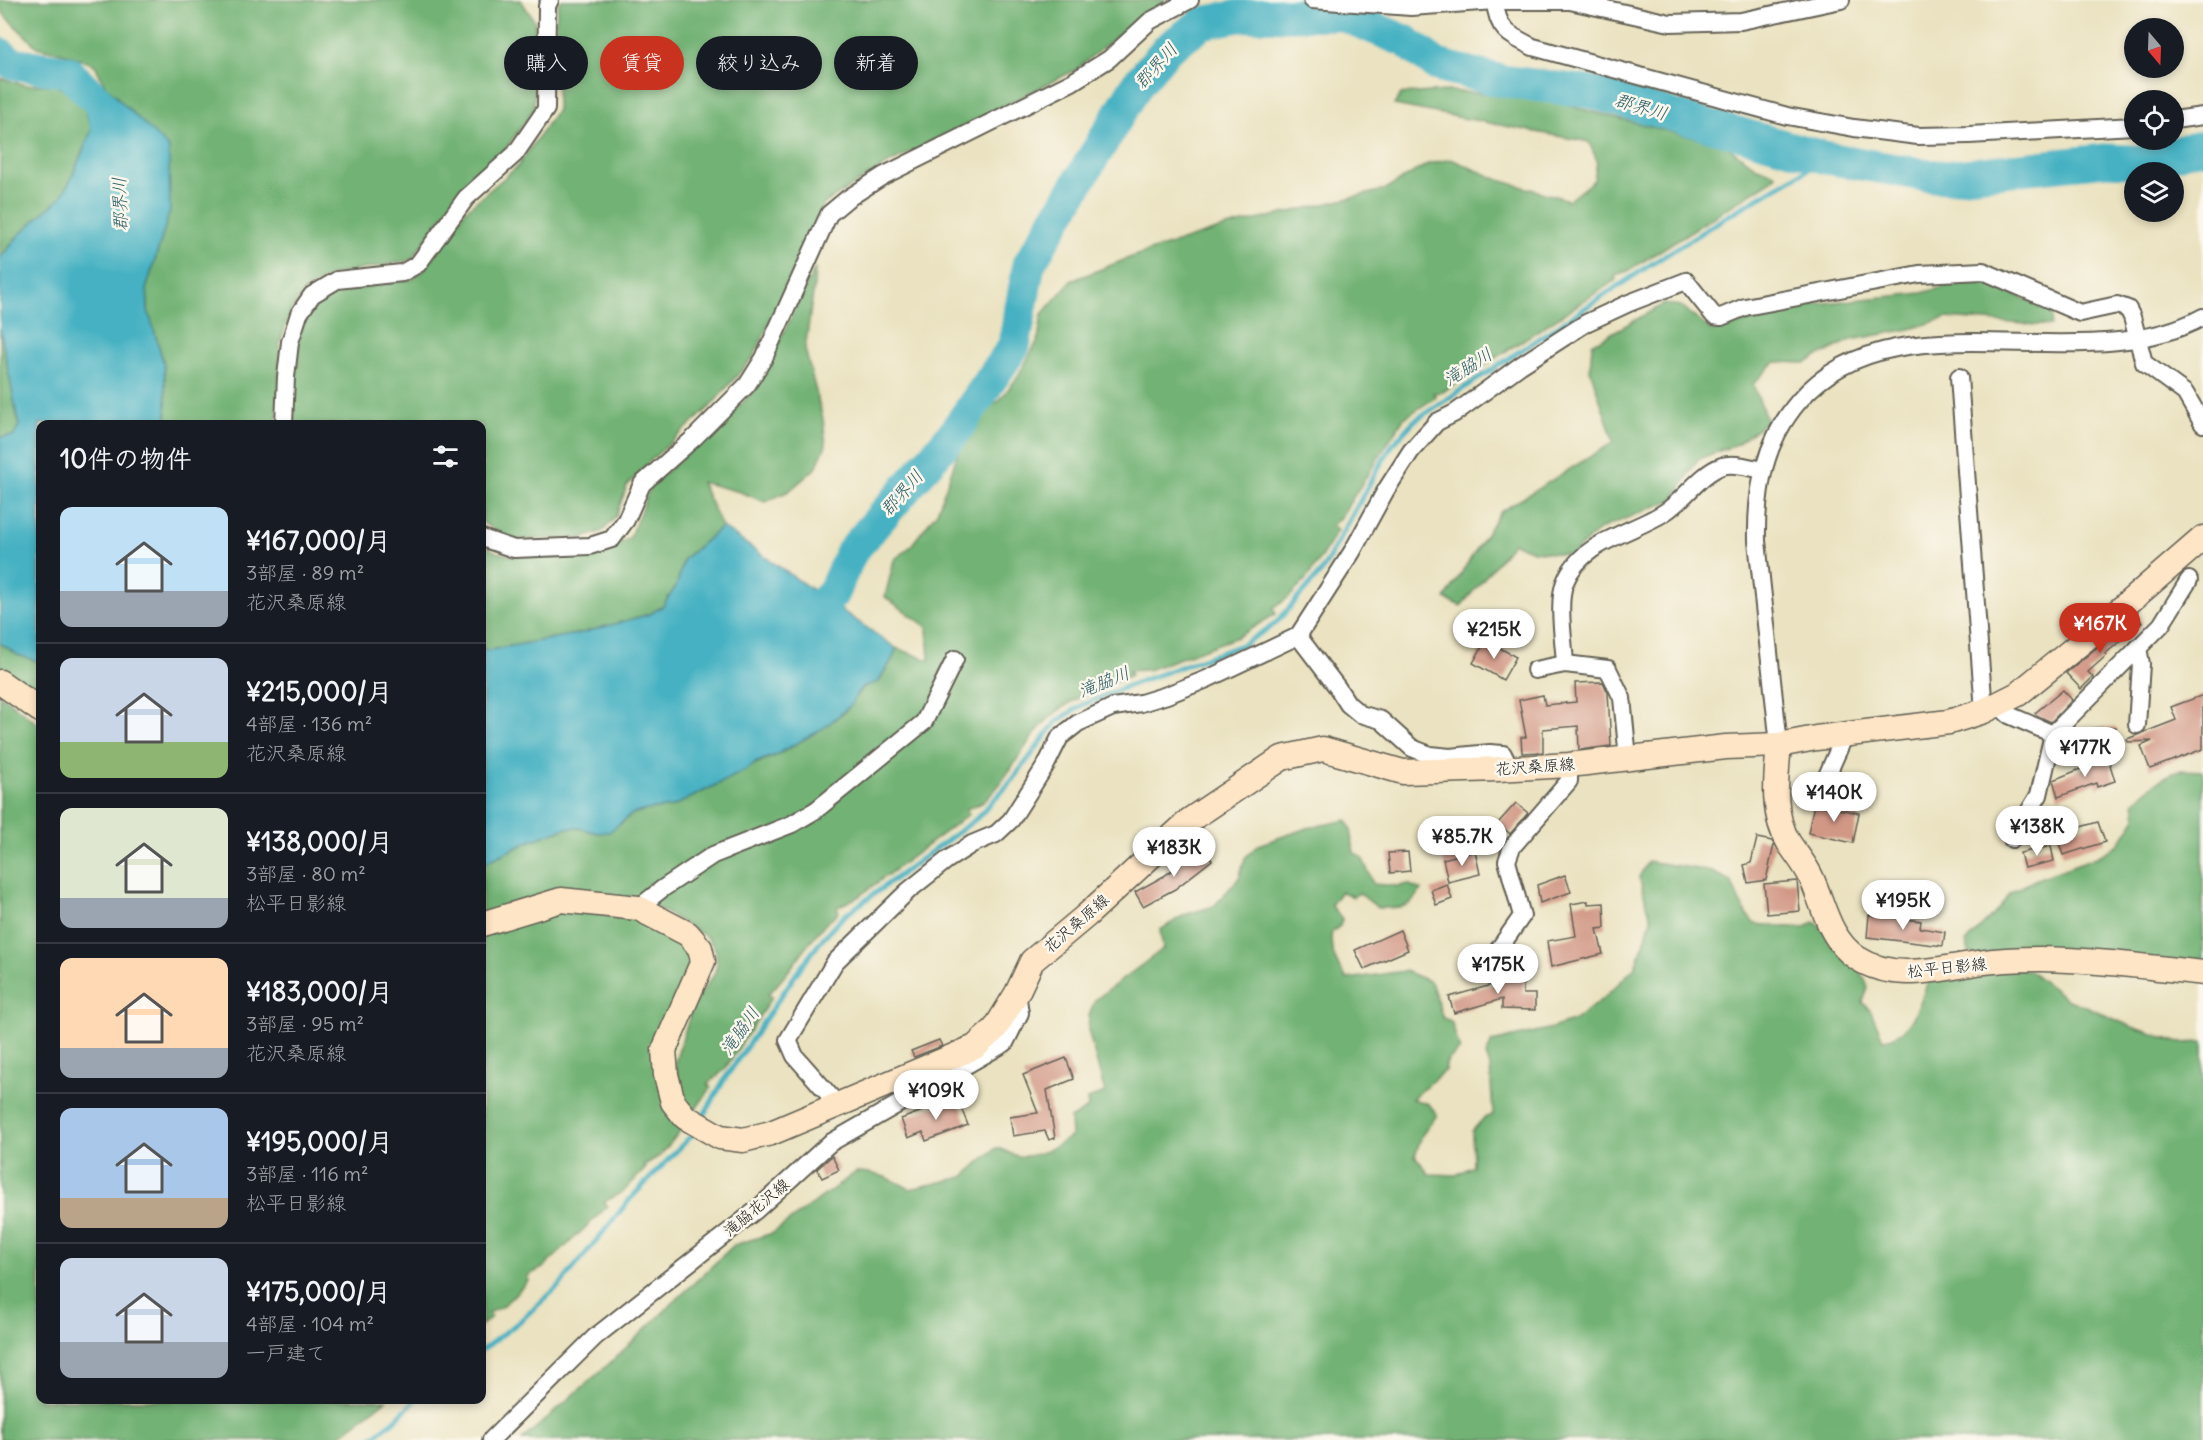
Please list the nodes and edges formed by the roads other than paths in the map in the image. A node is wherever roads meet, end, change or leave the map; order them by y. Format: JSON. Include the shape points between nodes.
{"nodes":[{"id":1,"x":550,"y":0,"type":"edge"},
{"id":2,"x":1190,"y":0,"type":"edge"},
{"id":3,"x":1312,"y":0,"type":"edge"},
{"id":4,"x":1841,"y":0,"type":"edge"},
{"id":5,"x":1495,"y":1,"type":"edge"},
{"id":6,"x":2203,"y":116,"type":"edge"},
{"id":7,"x":2184,"y":119,"type":"edge"},
{"id":8,"x":2124,"y":127,"type":"edge"},
{"id":9,"x":2203,"y":317,"type":"edge"},
{"id":10,"x":2137,"y":340,"type":"junction"},
{"id":11,"x":1959,"y":377,"type":"dead end"},
{"id":12,"x":284,"y":420,"type":"edge"},
{"id":13,"x":2203,"y":424,"type":"edge"},
{"id":14,"x":1763,"y":470,"type":"junction"},
{"id":15,"x":2203,"y":538,"type":"edge"},
{"id":16,"x":486,"y":539,"type":"edge"},
{"id":17,"x":2189,"y":580,"type":"dead end"},
{"id":18,"x":1298,"y":636,"type":"junction"},
{"id":19,"x":2138,"y":648,"type":"junction"},
{"id":20,"x":955,"y":659,"type":"dead end"},
{"id":21,"x":1565,"y":664,"type":"junction"},
{"id":22,"x":1535,"y":670,"type":"dead end"},
{"id":23,"x":0,"y":682,"type":"edge"},
{"id":24,"x":36,"y":707,"type":"edge"},
{"id":25,"x":1990,"y":707,"type":"junction"},
{"id":26,"x":2137,"y":725,"type":"dead end"},
{"id":27,"x":2053,"y":734,"type":"junction"},
{"id":28,"x":1845,"y":735,"type":"junction"},
{"id":29,"x":1779,"y":745,"type":"junction"},
{"id":30,"x":1628,"y":758,"type":"junction"},
{"id":31,"x":1569,"y":765,"type":"junction"},
{"id":32,"x":1510,"y":768,"type":"junction"},
{"id":33,"x":1822,"y":787,"type":"dead end"},
{"id":34,"x":2012,"y":839,"type":"dead end"},
{"id":35,"x":638,"y":908,"type":"junction"},
{"id":36,"x":486,"y":923,"type":"edge"},
{"id":37,"x":1484,"y":970,"type":"dead end"},
{"id":38,"x":2203,"y":973,"type":"edge"},
{"id":39,"x":1017,"y":993,"type":"junction"},
{"id":40,"x":840,"y":1106,"type":"junction"},
{"id":41,"x":490,"y":1440,"type":"edge"}],
"edges":[{"from":1,"to":12,"type":"street","via":[[546,109],[515,154],[466,198],[418,264],[402,273],[337,280],[312,296],[299,314],[290,342]]},
{"from":2,"to":16,"type":"street","via":[[1150,21],[1109,59],[1072,82],[883,176],[829,214],[764,358],[747,385],[642,484],[626,520],[612,539],[590,546],[514,549]]},
{"from":3,"to":5,"type":"street","via":[[1411,7]]},
{"from":4,"to":5,"type":"street","via":[[1741,21],[1670,23],[1570,1]]},
{"from":5,"to":8,"type":"street","via":[[1496,15],[1509,35],[1533,47],[1787,116],[1918,136]]},
{"from":6,"to":7,"type":"street"},
{"from":9,"to":10,"type":"street","via":[[2185,327]]},
{"from":10,"to":13,"type":"street","via":[[2144,363],[2185,393]]},
{"from":10,"to":14,"type":"street","via":[[1912,346],[1880,351],[1852,361],[1808,391],[1775,437]]},
{"from":10,"to":18,"type":"street","via":[[2128,309],[2117,305],[2080,313],[1983,271],[1919,274],[1744,307],[1721,317],[1714,316],[1686,282],[1668,288],[1587,323],[1437,422],[1411,451]]},
{"from":11,"to":25,"type":"street"},
{"from":14,"to":21,"type":"street","via":[[1734,465],[1714,469],[1665,512],[1616,535],[1584,558],[1565,582]]},
{"from":14,"to":29,"type":"street","via":[[1756,514],[1757,541]]},
{"from":15,"to":25,"type":"main road","name":"花沢桑原線","via":[[2018,694]]},
{"from":17,"to":19,"type":"street","via":[[2161,625]]},
{"from":18,"to":32,"type":"street","via":[[1348,704],[1360,714],[1381,720],[1412,748],[1430,755],[1503,754]]},
{"from":18,"to":40,"type":"street","via":[[1177,691],[1113,707],[1078,723],[1060,737],[1011,820],[996,834],[964,850],[908,891],[835,962],[788,1040],[795,1056]]},
{"from":19,"to":26,"type":"street","via":[[2141,664]]},
{"from":19,"to":27,"type":"street"},
{"from":20,"to":35,"type":"street","via":[[924,722],[816,810],[792,824],[712,855]]},
{"from":21,"to":22,"type":"street"},
{"from":21,"to":30,"type":"street","via":[[1608,669],[1622,698]]},
{"from":23,"to":24,"type":"main road"},
{"from":25,"to":27,"type":"street"},
{"from":25,"to":28,"type":"main road","name":"花沢桑原線","via":[[1949,722]]},
{"from":27,"to":34,"type":"street","via":[[2039,795]]},
{"from":28,"to":29,"type":"main road","name":"花沢桑原線"},
{"from":28,"to":33,"type":"street"},
{"from":29,"to":30,"type":"main road","name":"花沢桑原線"},
{"from":29,"to":38,"type":"main road","name":"松平日影線","via":[[1778,817],[1788,841],[1806,866],[1835,936],[1869,965],[1894,972],[1932,971],[1979,962],[2038,959]]},
{"from":30,"to":31,"type":"main road","name":"花沢桑原線"},
{"from":31,"to":32,"type":"main road","name":"花沢桑原線"},
{"from":31,"to":37,"type":"street","via":[[1569,780],[1512,847],[1507,861],[1522,916]]},
{"from":32,"to":39,"type":"main road","name":"花沢桑原線","via":[[1402,772],[1323,749],[1282,758],[1190,820],[1032,961]]},
{"from":35,"to":36,"type":"main road","name":"花沢桑原線","via":[[561,900]]},
{"from":35,"to":40,"type":"main road","name":"花沢桑原線","via":[[688,934],[700,948],[703,961],[664,1050],[673,1102],[685,1117],[720,1137],[743,1140]]},
{"from":39,"to":40,"type":"main road","name":"花沢桑原線","via":[[994,1029],[975,1047]]},
{"from":39,"to":41,"type":"street","name":"滝脇花沢線","via":[[1020,1013],[1005,1043],[830,1143],[754,1211],[595,1337]]}]}
